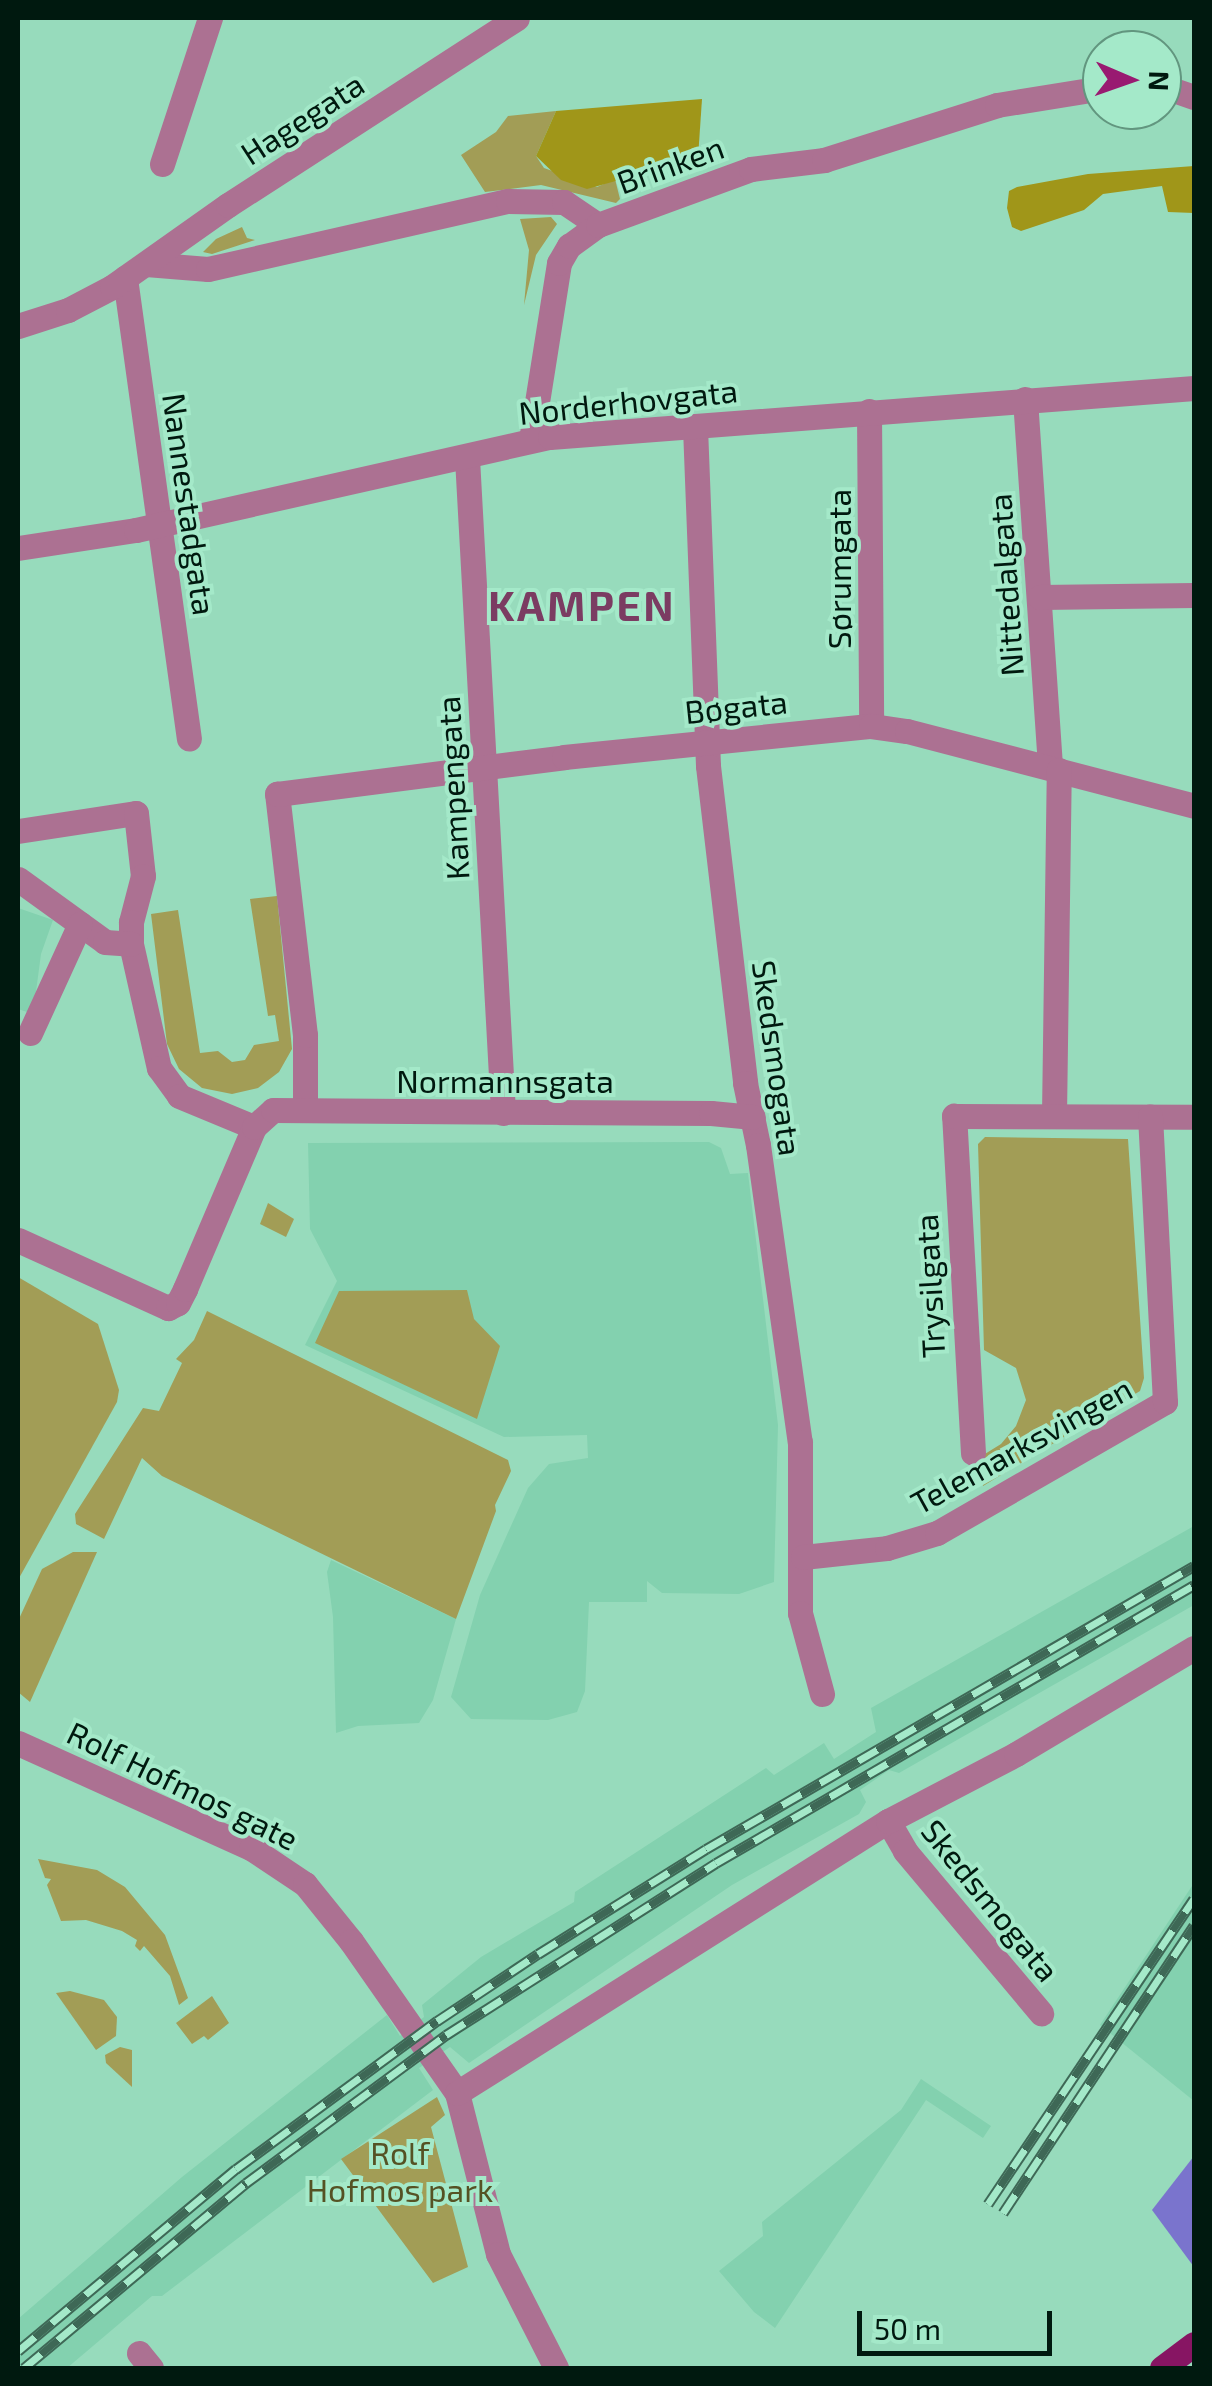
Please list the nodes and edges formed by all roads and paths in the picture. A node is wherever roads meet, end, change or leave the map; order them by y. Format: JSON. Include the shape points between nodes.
{"nodes":[{"id":1,"x":210,"y":18,"type":"edge"},
{"id":2,"x":517,"y":18,"type":"edge"},
{"id":3,"x":1082,"y":91,"type":"edge"},
{"id":4,"x":162,"y":164,"type":"dead end"},
{"id":5,"x":598,"y":225,"type":"junction"},
{"id":6,"x":136,"y":271,"type":"junction"},
{"id":7,"x":18,"y":326,"type":"edge"},
{"id":8,"x":1194,"y":388,"type":"edge"},
{"id":9,"x":1024,"y":400,"type":"junction"},
{"id":10,"x":869,"y":411,"type":"junction"},
{"id":11,"x":695,"y":427,"type":"junction"},
{"id":12,"x":531,"y":440,"type":"junction"},
{"id":13,"x":467,"y":458,"type":"junction"},
{"id":14,"x":160,"y":524,"type":"junction"},
{"id":15,"x":18,"y":548,"type":"edge"},
{"id":16,"x":1194,"y":595,"type":"edge"},
{"id":17,"x":1040,"y":598,"type":"junction"},
{"id":18,"x":871,"y":726,"type":"junction"},
{"id":19,"x":190,"y":739,"type":"dead end"},
{"id":20,"x":706,"y":742,"type":"junction"},
{"id":21,"x":483,"y":766,"type":"junction"},
{"id":22,"x":1054,"y":769,"type":"junction"},
{"id":23,"x":1194,"y":806,"type":"edge"},
{"id":24,"x":18,"y":831,"type":"edge"},
{"id":25,"x":18,"y":880,"type":"edge"},
{"id":26,"x":80,"y":924,"type":"junction"},
{"id":27,"x":131,"y":944,"type":"junction"},
{"id":28,"x":30,"y":1033,"type":"dead end"},
{"id":29,"x":305,"y":1108,"type":"junction"},
{"id":30,"x":504,"y":1113,"type":"junction"},
{"id":31,"x":1054,"y":1115,"type":"junction"},
{"id":32,"x":1150,"y":1116,"type":"junction"},
{"id":33,"x":1194,"y":1116,"type":"edge"},
{"id":34,"x":752,"y":1118,"type":"junction"},
{"id":35,"x":257,"y":1122,"type":"junction"},
{"id":36,"x":18,"y":1240,"type":"edge"},
{"id":37,"x":973,"y":1453,"type":"dead end"},
{"id":38,"x":803,"y":1556,"type":"junction"},
{"id":39,"x":1194,"y":1648,"type":"edge"},
{"id":40,"x":822,"y":1694,"type":"dead end"},
{"id":41,"x":18,"y":1744,"type":"edge"},
{"id":42,"x":888,"y":1821,"type":"junction"},
{"id":43,"x":1041,"y":2014,"type":"dead end"},
{"id":44,"x":457,"y":2093,"type":"junction"},
{"id":45,"x":1194,"y":2344,"type":"edge"},
{"id":46,"x":556,"y":2368,"type":"edge"},
{"id":47,"x":1162,"y":2368,"type":"edge"}],
"edges":[{"from":1,"to":4,"type":"street"},
{"from":2,"to":6,"type":"street","name":"Hagegata"},
{"from":3,"to":5,"type":"street","name":"Brinken","via":[[997,104],[824,160],[751,169]]},
{"from":5,"to":6,"type":"street","name":"Brinken","via":[[564,202],[508,201],[208,270]]},
{"from":5,"to":12,"type":"street","via":[[569,246],[559,263]]},
{"from":6,"to":7,"type":"street","via":[[68,310]]},
{"from":6,"to":14,"type":"street","name":"Nannestadgata"},
{"from":8,"to":9,"type":"street","name":"Norderhovgata"},
{"from":9,"to":10,"type":"street","name":"Norderhovgata"},
{"from":9,"to":17,"type":"street","name":"Nittedalgata"},
{"from":10,"to":11,"type":"street","name":"Norderhovgata"},
{"from":10,"to":18,"type":"street","name":"Sørumgata"},
{"from":11,"to":12,"type":"street","name":"Norderhovgata"},
{"from":11,"to":20,"type":"street","name":"Skedsmogata"},
{"from":12,"to":13,"type":"street","name":"Norderhovgata"},
{"from":13,"to":14,"type":"street","name":"Norderhovgata"},
{"from":13,"to":21,"type":"street","name":"Kampengata"},
{"from":14,"to":15,"type":"street","name":"Norderhovgata"},
{"from":14,"to":19,"type":"street","name":"Nannestadgata"},
{"from":16,"to":17,"type":"street"},
{"from":17,"to":22,"type":"street","name":"Nittedalgata"},
{"from":18,"to":20,"type":"street","name":"Bøgata"},
{"from":18,"to":22,"type":"street","name":"Bøgata"},
{"from":20,"to":21,"type":"street","name":"Bøgata"},
{"from":20,"to":34,"type":"street","name":"Skedsmogata"},
{"from":21,"to":29,"type":"street","name":"Bøgata","via":[[277,794],[306,1034]]},
{"from":21,"to":30,"type":"street","name":"Kampengata"},
{"from":22,"to":23,"type":"street","name":"Bøgata"},
{"from":22,"to":31,"type":"street","name":"Nittedalgata"},
{"from":24,"to":27,"type":"street","via":[[136,813],[143,876]]},
{"from":25,"to":26,"type":"street"},
{"from":26,"to":27,"type":"street","via":[[105,942]]},
{"from":26,"to":28,"type":"street"},
{"from":27,"to":35,"type":"street","via":[[151,1046],[169,1085],[210,1112]]},
{"from":29,"to":30,"type":"street","name":"Normannsgata"},
{"from":29,"to":35,"type":"street","name":"Normannsgata","via":[[274,1110]]},
{"from":30,"to":34,"type":"street","name":"Normannsgata"},
{"from":31,"to":32,"type":"street"},
{"from":31,"to":37,"type":"street","name":"Trysilgata","via":[[954,1116]]},
{"from":32,"to":33,"type":"street"},
{"from":32,"to":38,"type":"street","name":"Telemarksvingen","via":[[1165,1402],[937,1534],[887,1548]]},
{"from":34,"to":38,"type":"street","name":"Skedsmogata","via":[[800,1442]]},
{"from":35,"to":36,"type":"street","via":[[178,1303],[163,1308]]},
{"from":38,"to":40,"type":"street","name":"Skedsmogata","via":[[800,1613]]},
{"from":39,"to":42,"type":"street","name":"Skedsmogata"},
{"from":41,"to":44,"type":"street","name":"Rolf Hofmos gate","via":[[293,1873],[351,1941]]},
{"from":42,"to":43,"type":"street","name":"Skedsmogata","via":[[905,1851]]},
{"from":42,"to":44,"type":"street"},
{"from":44,"to":46,"type":"street","name":"Rolf Hofmos gate","via":[[498,2254]]},
{"from":45,"to":47,"type":"main road"}]}
